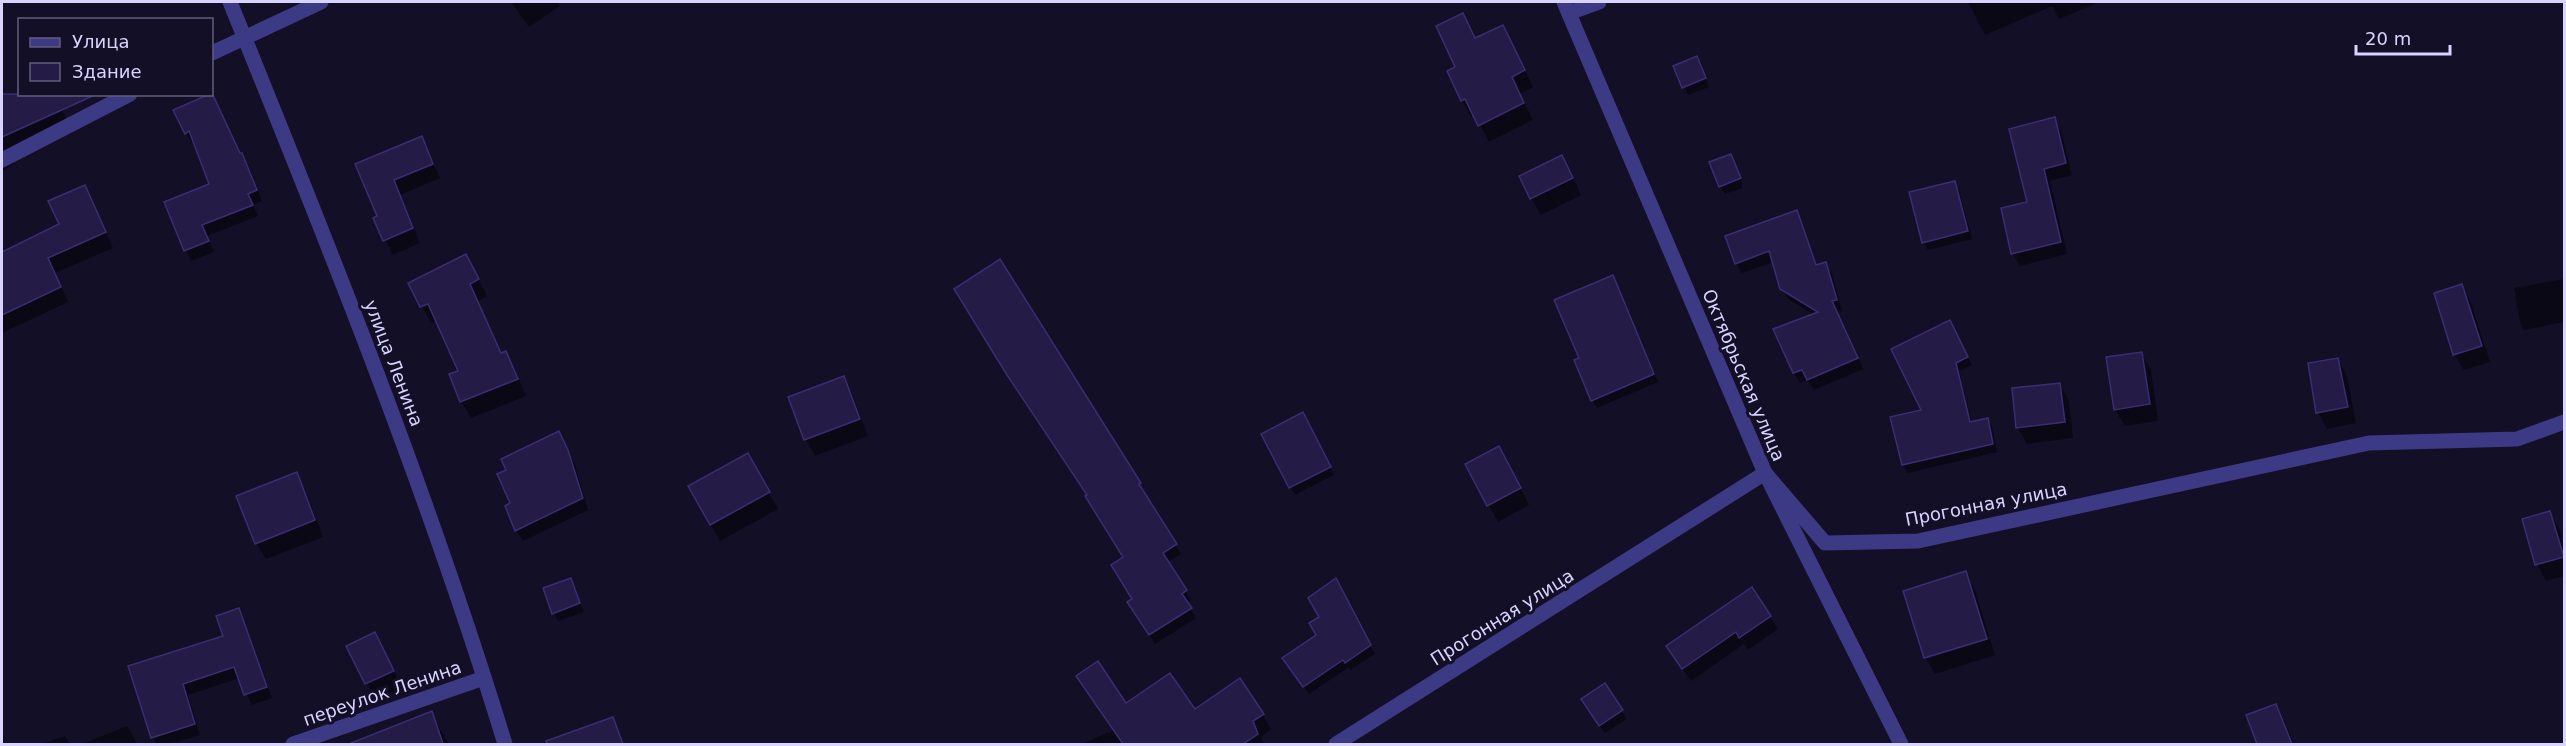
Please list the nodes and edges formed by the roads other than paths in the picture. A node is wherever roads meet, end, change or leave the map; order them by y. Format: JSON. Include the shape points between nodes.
{"nodes":[{"id":1,"x":230,"y":2,"type":"edge"},
{"id":2,"x":321,"y":2,"type":"edge"},
{"id":3,"x":1599,"y":2,"type":"edge"},
{"id":4,"x":1566,"y":7,"type":"edge"},
{"id":5,"x":244,"y":36,"type":"junction"},
{"id":6,"x":213,"y":52,"type":"edge"},
{"id":7,"x":126,"y":96,"type":"edge"},
{"id":8,"x":2,"y":160,"type":"edge"},
{"id":9,"x":2565,"y":422,"type":"edge"},
{"id":10,"x":1765,"y":473,"type":"junction"},
{"id":11,"x":484,"y":678,"type":"junction"},
{"id":12,"x":293,"y":744,"type":"edge"},
{"id":13,"x":505,"y":744,"type":"edge"},
{"id":14,"x":1336,"y":744,"type":"edge"},
{"id":15,"x":1900,"y":744,"type":"edge"}],
"edges":[{"from":1,"to":5,"type":"street","name":"улица Ленина"},
{"from":2,"to":5,"type":"street"},
{"from":3,"to":4,"type":"street","name":"Октябрьская улица"},
{"from":4,"to":10,"type":"street","name":"Октябрьская улица"},
{"from":5,"to":6,"type":"street"},
{"from":5,"to":11,"type":"street","name":"улица Ленина","via":[[394,415]]},
{"from":7,"to":8,"type":"street"},
{"from":9,"to":10,"type":"street","name":"Прогонная улица","via":[[2517,439],[2369,443],[1918,541],[1825,543]]},
{"from":10,"to":14,"type":"street","name":"Прогонная улица"},
{"from":10,"to":15,"type":"street","name":"Октябрьская улица"},
{"from":11,"to":12,"type":"street","name":"переулок Ленина"},
{"from":11,"to":13,"type":"street","name":"улица Ленина"}]}
